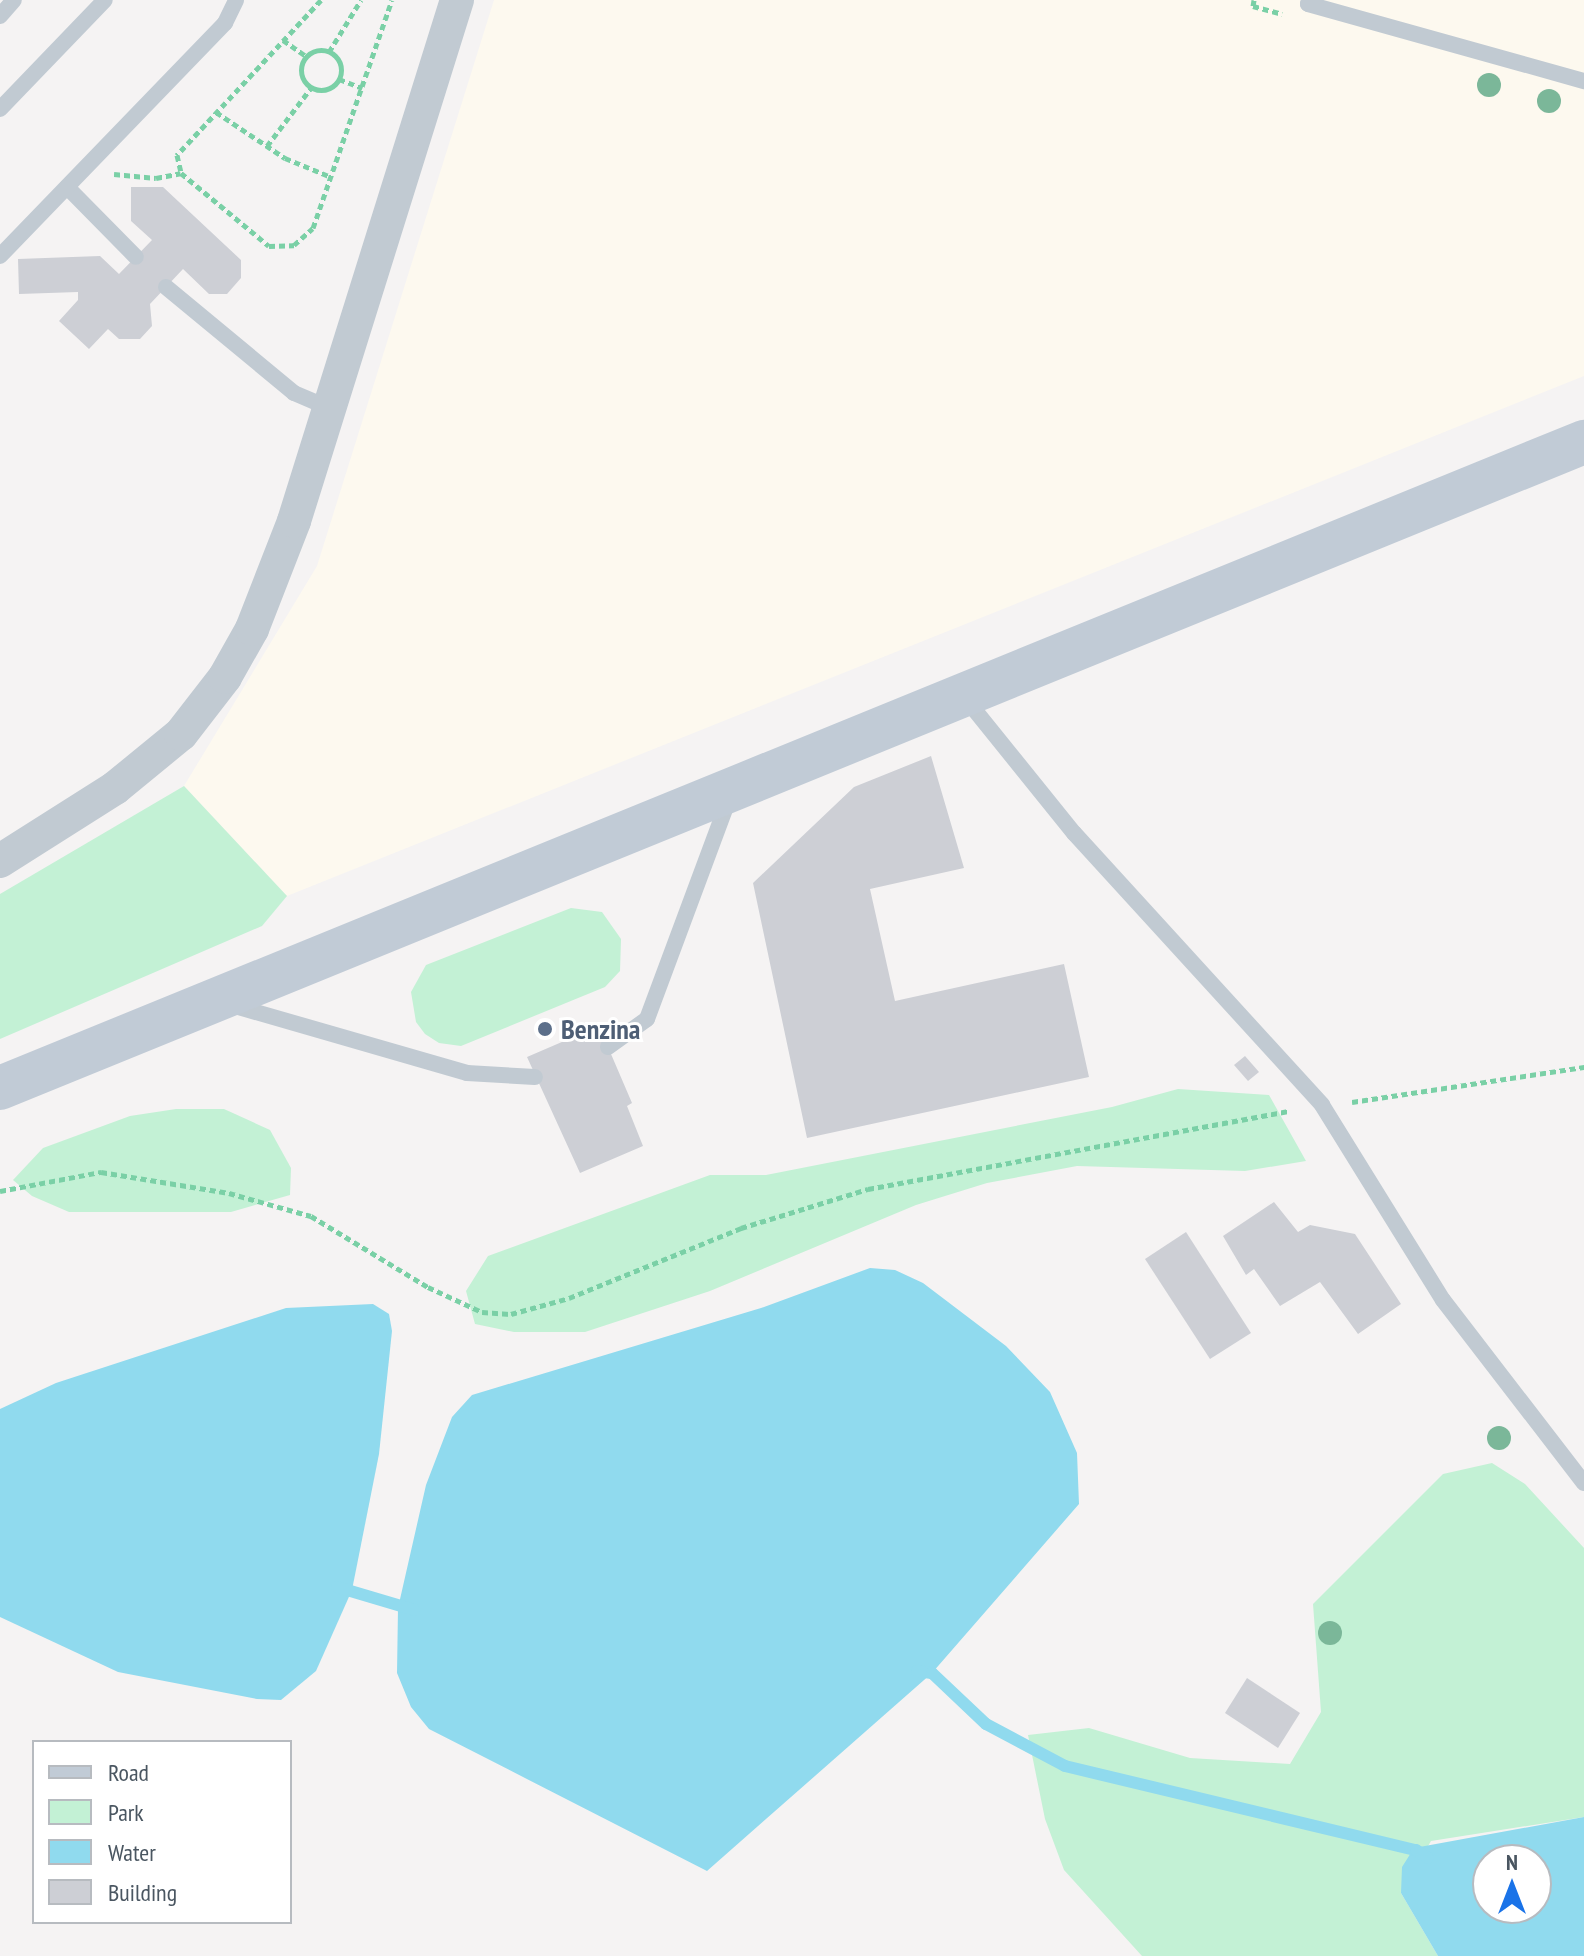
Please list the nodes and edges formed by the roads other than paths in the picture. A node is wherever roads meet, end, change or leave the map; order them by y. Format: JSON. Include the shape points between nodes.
{"nodes":[{"id":1,"x":14,"y":0,"type":"edge"},
{"id":2,"x":105,"y":0,"type":"edge"},
{"id":3,"x":236,"y":0,"type":"edge"},
{"id":4,"x":457,"y":0,"type":"edge"},
{"id":5,"x":1309,"y":0,"type":"edge"},
{"id":6,"x":0,"y":16,"type":"edge"},
{"id":7,"x":1584,"y":81,"type":"edge"},
{"id":8,"x":0,"y":109,"type":"edge"},
{"id":9,"x":67,"y":187,"type":"junction"},
{"id":10,"x":0,"y":256,"type":"edge"},
{"id":11,"x":136,"y":257,"type":"dead end"},
{"id":12,"x":166,"y":287,"type":"dead end"},
{"id":13,"x":327,"y":407,"type":"junction"},
{"id":14,"x":1584,"y":442,"type":"edge"},
{"id":15,"x":964,"y":696,"type":"junction"},
{"id":16,"x":732,"y":792,"type":"junction"},
{"id":17,"x":0,"y":861,"type":"edge"},
{"id":18,"x":215,"y":1000,"type":"junction"},
{"id":19,"x":608,"y":1047,"type":"dead end"},
{"id":20,"x":535,"y":1077,"type":"dead end"},
{"id":21,"x":0,"y":1088,"type":"edge"},
{"id":22,"x":1584,"y":1483,"type":"edge"}],
"edges":[{"from":1,"to":6,"type":"lane"},
{"from":2,"to":8,"type":"lane"},
{"from":3,"to":9,"type":"lane","via":[[225,23]]},
{"from":4,"to":13,"type":"street"},
{"from":5,"to":7,"type":"lane","via":[[1308,4]]},
{"from":9,"to":10,"type":"lane"},
{"from":9,"to":11,"type":"lane"},
{"from":12,"to":13,"type":"lane","via":[[294,393]]},
{"from":13,"to":17,"type":"street","via":[[294,521],[252,629],[225,677],[181,734],[115,788]]},
{"from":14,"to":15,"type":"main road"},
{"from":15,"to":16,"type":"main road"},
{"from":15,"to":22,"type":"lane","via":[[1074,833],[1322,1105],[1443,1300]]},
{"from":16,"to":18,"type":"main road"},
{"from":16,"to":19,"type":"lane","via":[[647,1019]]},
{"from":18,"to":20,"type":"lane","via":[[467,1073]]},
{"from":18,"to":21,"type":"main road"}]}
